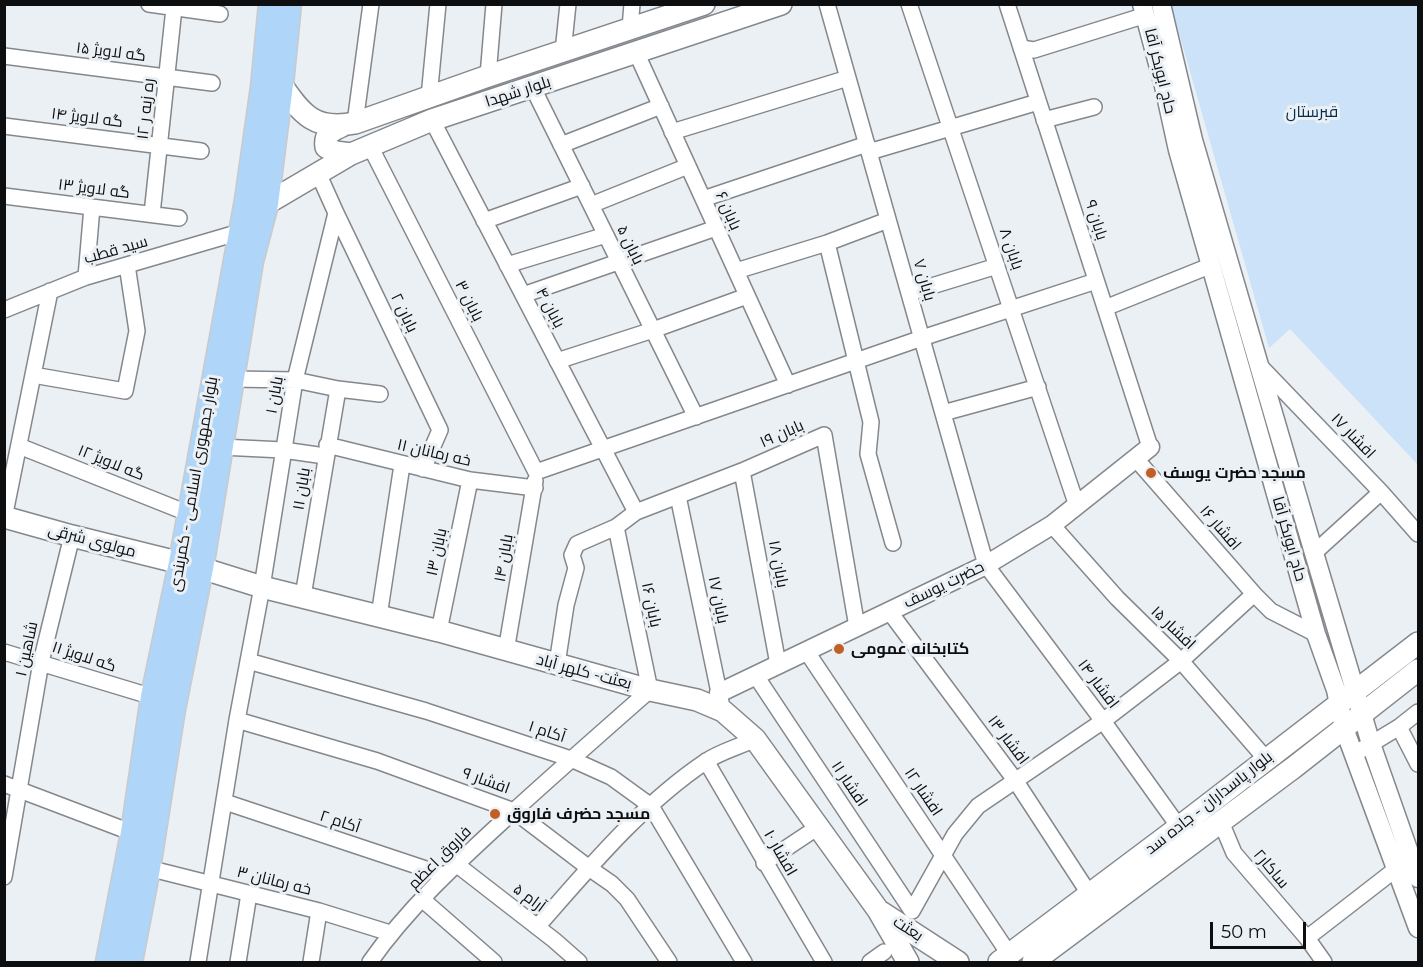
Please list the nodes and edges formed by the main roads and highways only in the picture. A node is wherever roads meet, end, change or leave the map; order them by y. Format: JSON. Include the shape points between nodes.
{"nodes":[{"id":1,"x":271,"y":4,"type":"edge"},
{"id":2,"x":289,"y":4,"type":"edge"},
{"id":3,"x":781,"y":4,"type":"edge"},
{"id":4,"x":701,"y":5,"type":"edge"},
{"id":5,"x":281,"y":84,"type":"junction"},
{"id":6,"x":348,"y":124,"type":"junction"},
{"id":7,"x":361,"y":150,"type":"junction"},
{"id":8,"x":256,"y":202,"type":"junction"},
{"id":9,"x":243,"y":260,"type":"junction"},
{"id":10,"x":5,"y":517,"type":"edge"},
{"id":11,"x":191,"y":566,"type":"junction"},
{"id":12,"x":1419,"y":643,"type":"edge"},
{"id":13,"x":1419,"y":670,"type":"edge"},
{"id":14,"x":878,"y":910,"type":"junction"},
{"id":15,"x":1004,"y":958,"type":"edge"},
{"id":16,"x":108,"y":963,"type":"edge"},
{"id":17,"x":130,"y":963,"type":"edge"},
{"id":18,"x":908,"y":963,"type":"edge"},
{"id":19,"x":958,"y":963,"type":"edge"},
{"id":20,"x":1033,"y":963,"type":"edge"}],
"edges":[{"from":1,"to":8,"type":"main road","name":"بلوار جمهوری اسلامی - کمربندی"},
{"from":2,"to":5,"type":"main road","name":"بلوار جمهوری اسلامی - کمربندی"},
{"from":3,"to":7,"type":"main road","name":"بلوار شهدا","via":[[432,120]]},
{"from":4,"to":6,"type":"main road","name":"بلوار شهدا"},
{"from":5,"to":6,"type":"main road","via":[[309,119]]},
{"from":5,"to":8,"type":"main road","name":"بلوار جمهوری اسلامی - کمربندی"},
{"from":6,"to":7,"type":"main road","via":[[330,132],[326,147],[335,152]]},
{"from":7,"to":8,"type":"main road","name":"بلوار شهدا"},
{"from":8,"to":9,"type":"main road","name":"بلوار جمهوری اسلامی - کمربندی"},
{"from":8,"to":9,"type":"main road","name":"بلوار جمهوری اسلامی - کمربندی","via":[[240,231]]},
{"from":9,"to":11,"type":"main road","name":"بلوار جمهوری اسلامی - کمربندی","via":[[232,379]]},
{"from":9,"to":11,"type":"main road","name":"بلوار جمهوری اسلامی - کمربندی","via":[[190,514]]},
{"from":10,"to":11,"type":"main road","name":"مولوی شرقی"},
{"from":11,"to":14,"type":"main road","name":"بعثت- کلهر آباد","via":[[650,690],[721,702],[755,739]]},
{"from":11,"to":16,"type":"main road","name":"بلوار جمهوری اسلامی - کمربندی","via":[[153,697]]},
{"from":11,"to":17,"type":"main road","name":"بلوار جمهوری اسلامی - کمربندی","via":[[173,709]]},
{"from":12,"to":15,"type":"main road","name":"بلوار پاسداران - جاده سد"},
{"from":13,"to":20,"type":"main road","name":"بلوار پاسداران - جاده سد"},
{"from":14,"to":18,"type":"main road","name":"بعثت"},
{"from":14,"to":19,"type":"main road","name":"بعثت"}]}
